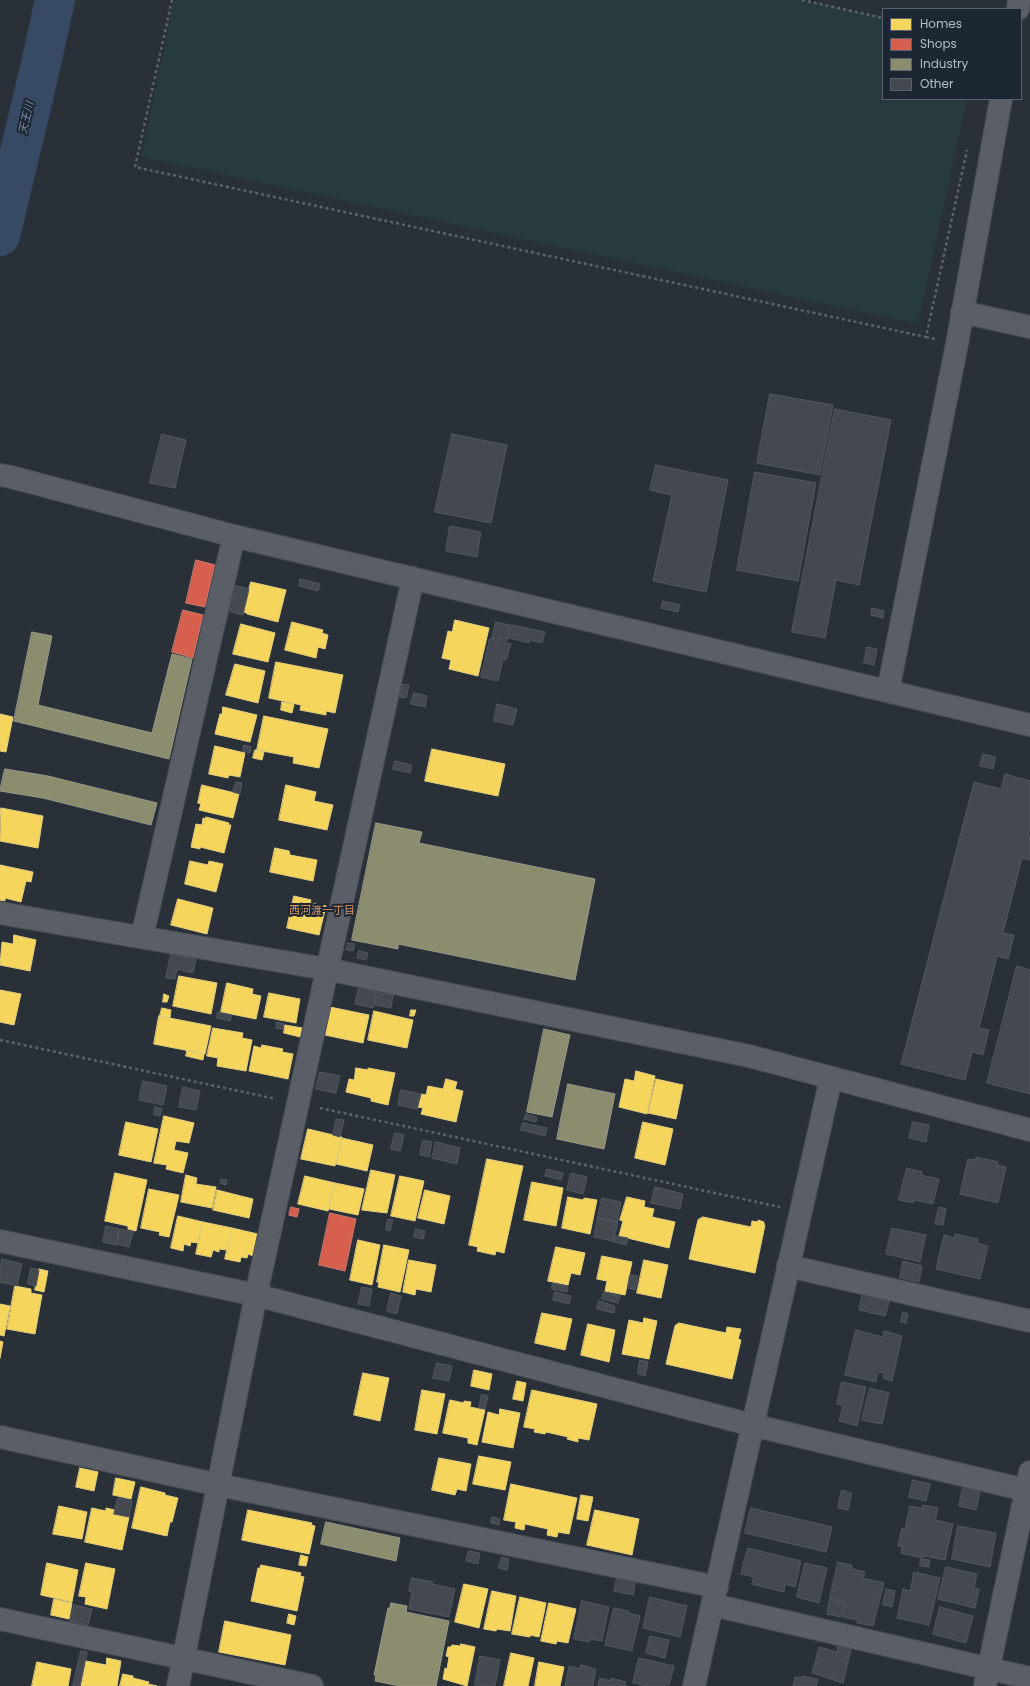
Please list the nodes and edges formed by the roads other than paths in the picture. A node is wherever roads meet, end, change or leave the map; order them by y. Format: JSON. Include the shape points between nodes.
{"nodes":[{"id":1,"x":1001,"y":100,"type":"edge"},
{"id":2,"x":962,"y":312,"type":"junction"},
{"id":3,"x":1030,"y":327,"type":"edge"},
{"id":4,"x":6,"y":476,"type":"edge"},
{"id":5,"x":234,"y":536,"type":"junction"},
{"id":6,"x":413,"y":578,"type":"junction"},
{"id":7,"x":888,"y":691,"type":"junction"},
{"id":8,"x":1030,"y":725,"type":"edge"},
{"id":9,"x":0,"y":913,"type":"edge"},
{"id":10,"x":142,"y":937,"type":"junction"},
{"id":11,"x":326,"y":969,"type":"junction"},
{"id":12,"x":831,"y":1078,"type":"junction"},
{"id":13,"x":1030,"y":1130,"type":"edge"},
{"id":14,"x":0,"y":1241,"type":"edge"},
{"id":15,"x":788,"y":1266,"type":"junction"},
{"id":16,"x":256,"y":1295,"type":"junction"},
{"id":17,"x":1030,"y":1321,"type":"edge"},
{"id":18,"x":752,"y":1425,"type":"junction"},
{"id":19,"x":0,"y":1437,"type":"edge"},
{"id":20,"x":219,"y":1485,"type":"junction"},
{"id":21,"x":1029,"y":1485,"type":"edge"},
{"id":22,"x":715,"y":1596,"type":"junction"},
{"id":23,"x":0,"y":1619,"type":"edge"},
{"id":24,"x":184,"y":1658,"type":"junction"},
{"id":25,"x":987,"y":1677,"type":"edge"},
{"id":26,"x":1030,"y":1678,"type":"edge"},
{"id":27,"x":178,"y":1686,"type":"edge"},
{"id":28,"x":312,"y":1686,"type":"edge"},
{"id":29,"x":694,"y":1686,"type":"edge"}],
"edges":[{"from":1,"to":2,"type":"street"},
{"from":2,"to":3,"type":"street"},
{"from":2,"to":7,"type":"street"},
{"from":4,"to":5,"type":"street"},
{"from":5,"to":6,"type":"street"},
{"from":5,"to":10,"type":"street"},
{"from":6,"to":7,"type":"street"},
{"from":6,"to":11,"type":"street"},
{"from":7,"to":8,"type":"street"},
{"from":9,"to":10,"type":"street"},
{"from":10,"to":11,"type":"street"},
{"from":11,"to":12,"type":"street","via":[[749,1056]]},
{"from":11,"to":16,"type":"street"},
{"from":12,"to":13,"type":"street"},
{"from":12,"to":15,"type":"street"},
{"from":14,"to":16,"type":"street"},
{"from":15,"to":17,"type":"street"},
{"from":15,"to":18,"type":"street"},
{"from":16,"to":18,"type":"street"},
{"from":16,"to":20,"type":"street"},
{"from":18,"to":21,"type":"street"},
{"from":18,"to":22,"type":"street"},
{"from":19,"to":20,"type":"street"},
{"from":20,"to":22,"type":"street"},
{"from":20,"to":24,"type":"street"},
{"from":21,"to":25,"type":"street"},
{"from":22,"to":25,"type":"street"},
{"from":22,"to":29,"type":"street"},
{"from":23,"to":24,"type":"street"},
{"from":24,"to":27,"type":"street"},
{"from":24,"to":28,"type":"street"},
{"from":25,"to":26,"type":"street"}]}
